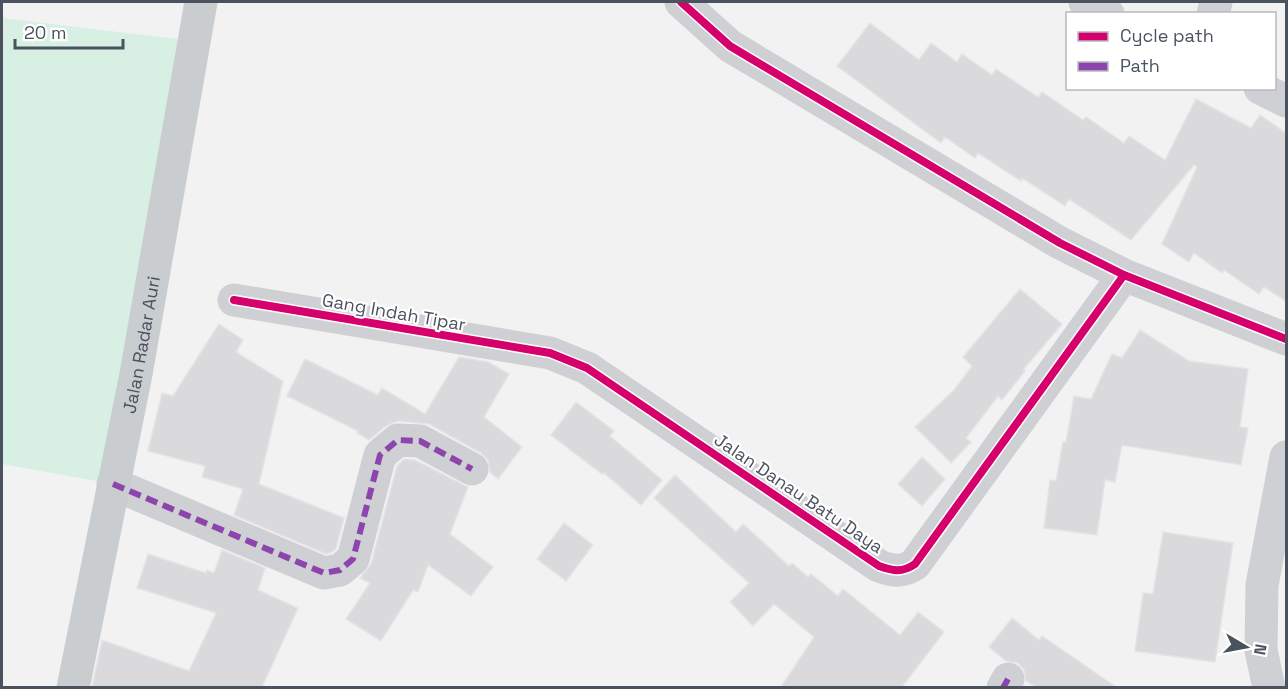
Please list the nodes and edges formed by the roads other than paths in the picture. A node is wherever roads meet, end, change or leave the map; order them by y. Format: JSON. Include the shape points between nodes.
{"nodes":[{"id":1,"x":201,"y":2,"type":"edge"},
{"id":2,"x":681,"y":2,"type":"edge"},
{"id":3,"x":1085,"y":2,"type":"edge"},
{"id":4,"x":1104,"y":12,"type":"edge"},
{"id":5,"x":1264,"y":90,"type":"edge"},
{"id":6,"x":1287,"y":101,"type":"edge"},
{"id":7,"x":1124,"y":274,"type":"junction"},
{"id":8,"x":234,"y":300,"type":"dead end"},
{"id":9,"x":1287,"y":339,"type":"edge"},
{"id":10,"x":550,"y":353,"type":"joint"},
{"id":11,"x":1287,"y":457,"type":"edge"},
{"id":12,"x":472,"y":469,"type":"dead end"},
{"id":13,"x":113,"y":484,"type":"junction"},
{"id":14,"x":73,"y":687,"type":"edge"},
{"id":15,"x":1269,"y":687,"type":"edge"}],
"edges":[{"from":1,"to":13,"type":"main road","name":"Jalan Radar Auri"},
{"from":2,"to":7,"type":"street","via":[[730,45],[1060,243]]},
{"from":3,"to":4,"type":"street"},
{"from":5,"to":6,"type":"street"},
{"from":7,"to":9,"type":"street"},
{"from":7,"to":10,"type":"street","name":"Jalan Danau Batu Daya","via":[[915,564],[900,571],[879,566],[587,369]]},
{"from":8,"to":10,"type":"street","name":"Gang Indah Tipar"},
{"from":11,"to":15,"type":"street","via":[[1262,585],[1261,650]]},
{"from":12,"to":13,"type":"street","via":[[420,441],[399,440],[380,455],[353,559],[340,570],[324,573]]},
{"from":13,"to":14,"type":"main road","name":"Jalan Radar Auri"}]}
